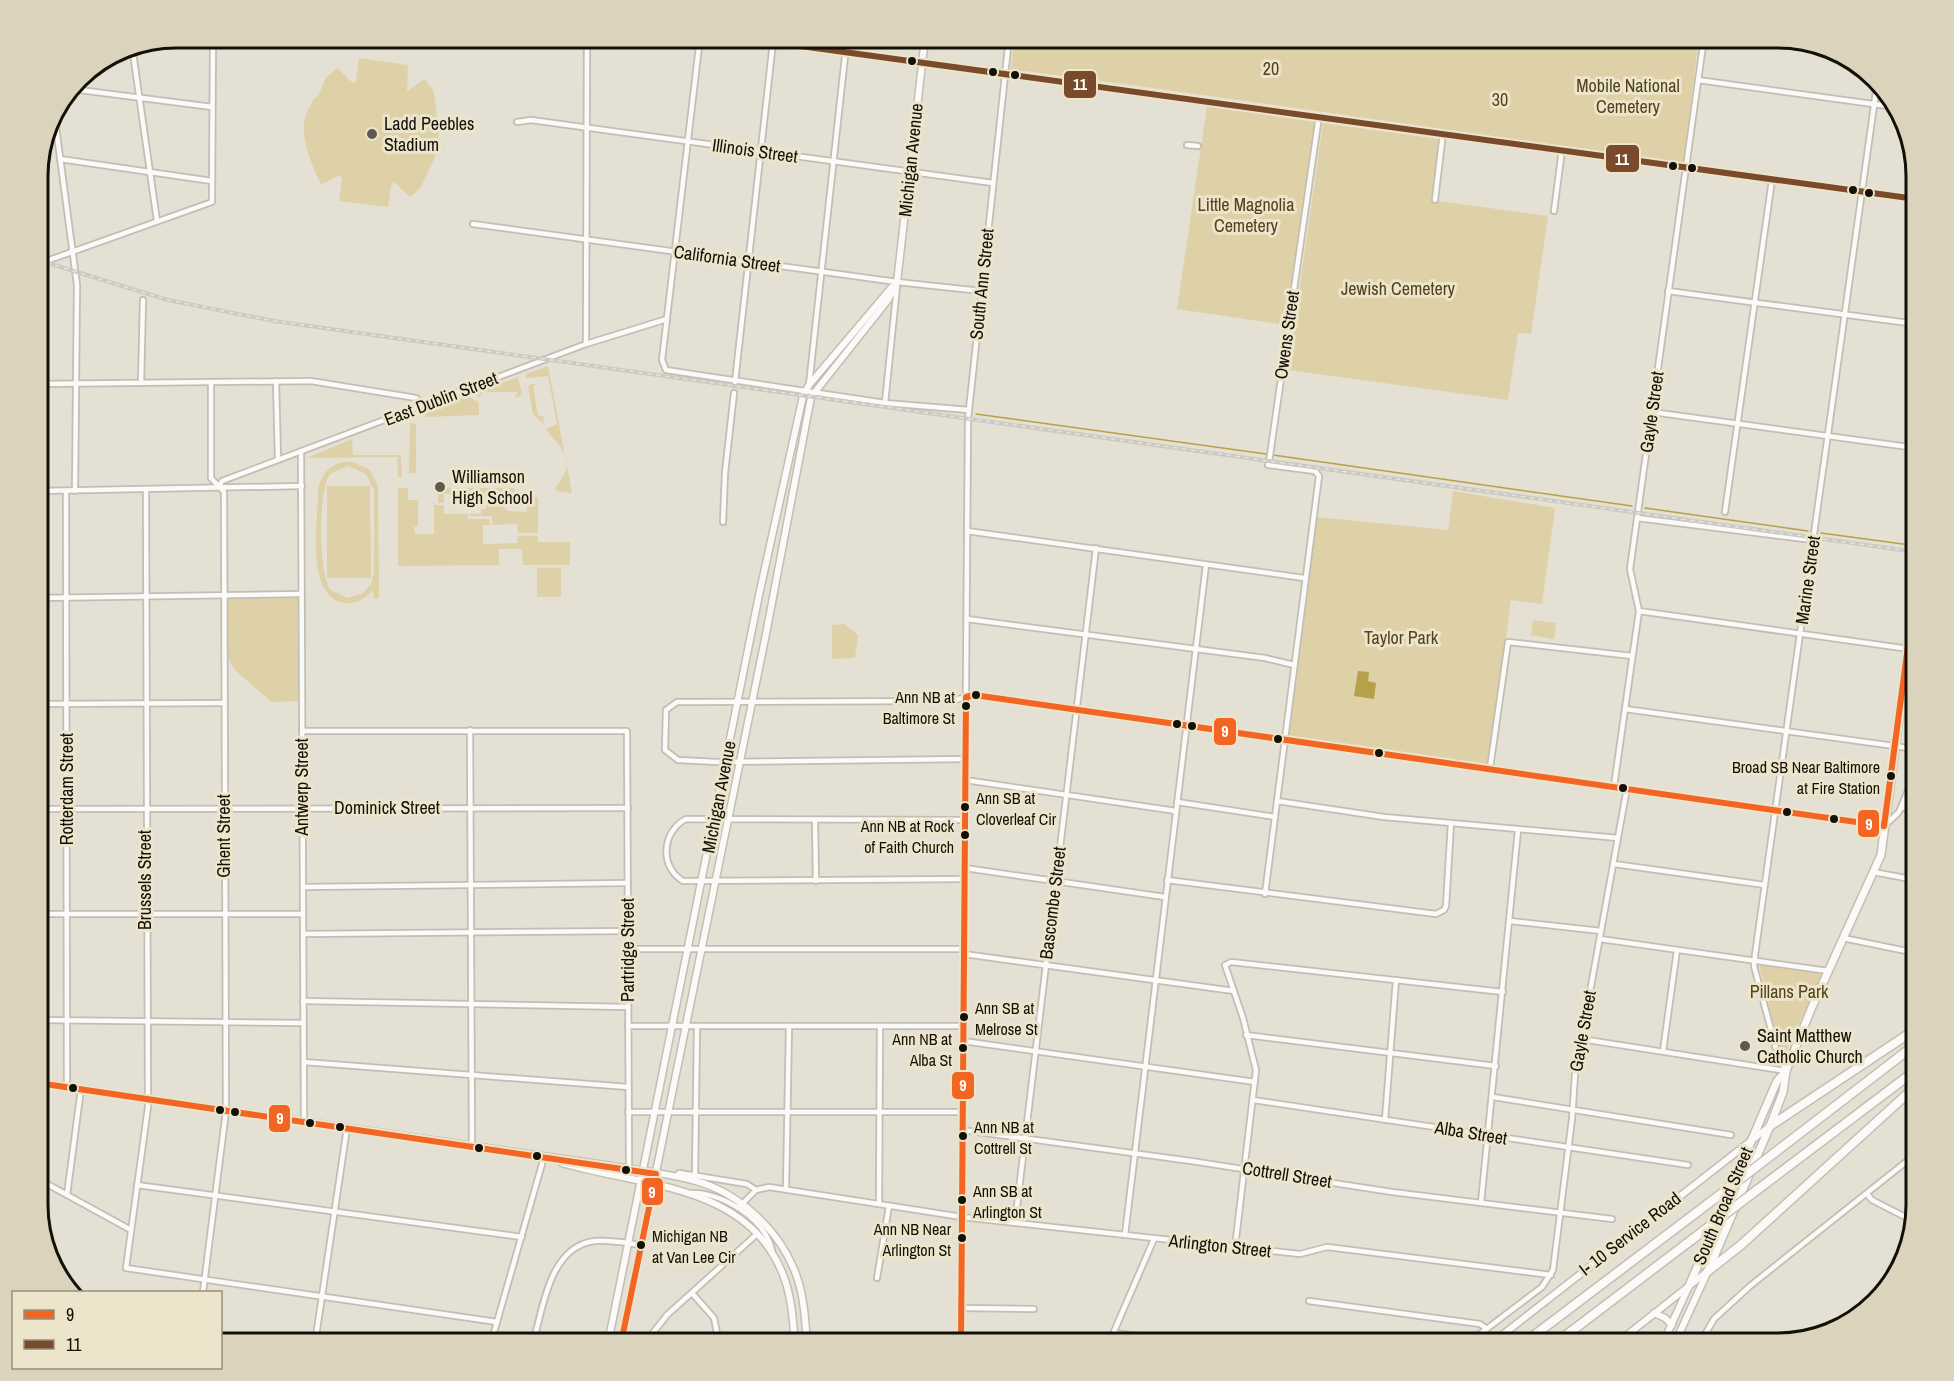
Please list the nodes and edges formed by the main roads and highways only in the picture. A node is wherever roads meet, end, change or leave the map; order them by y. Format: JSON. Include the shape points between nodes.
{"nodes":[{"id":1,"x":816,"y":48,"type":"edge"},
{"id":2,"x":924,"y":48,"type":"edge"},
{"id":3,"x":922,"y":62,"type":"junction"},
{"id":4,"x":1906,"y":197,"type":"edge"},
{"id":5,"x":897,"y":282,"type":"junction"},
{"id":6,"x":1906,"y":662,"type":"edge"},
{"id":7,"x":1906,"y":1036,"type":"edge"},
{"id":8,"x":1906,"y":1052,"type":"edge"},
{"id":9,"x":1786,"y":1071,"type":"junction"},
{"id":10,"x":663,"y":1078,"type":"junction"},
{"id":11,"x":1906,"y":1078,"type":"edge"},
{"id":12,"x":674,"y":1082,"type":"junction"},
{"id":13,"x":48,"y":1084,"type":"edge"},
{"id":14,"x":1906,"y":1096,"type":"edge"},
{"id":15,"x":1770,"y":1126,"type":"junction"},
{"id":16,"x":1752,"y":1139,"type":"junction"},
{"id":17,"x":544,"y":1157,"type":"junction"},
{"id":18,"x":644,"y":1172,"type":"junction"},
{"id":19,"x":656,"y":1174,"type":"junction"},
{"id":20,"x":641,"y":1182,"type":"junction"},
{"id":21,"x":654,"y":1185,"type":"junction"},
{"id":22,"x":1708,"y":1271,"type":"junction"},
{"id":23,"x":1689,"y":1286,"type":"junction"},
{"id":24,"x":1654,"y":1314,"type":"junction"},
{"id":25,"x":1672,"y":1325,"type":"junction"},
{"id":26,"x":610,"y":1333,"type":"edge"},
{"id":27,"x":623,"y":1333,"type":"edge"},
{"id":28,"x":794,"y":1333,"type":"edge"},
{"id":29,"x":806,"y":1333,"type":"edge"},
{"id":30,"x":1506,"y":1333,"type":"edge"},
{"id":31,"x":1538,"y":1333,"type":"edge"},
{"id":32,"x":1570,"y":1333,"type":"edge"},
{"id":33,"x":1631,"y":1333,"type":"edge"},
{"id":34,"x":1668,"y":1333,"type":"edge"},
{"id":35,"x":1680,"y":1333,"type":"edge"}],
"edges":[{"from":1,"to":3,"type":"main road"},
{"from":2,"to":3,"type":"main road","name":"Michigan Avenue"},
{"from":3,"to":4,"type":"main road"},
{"from":3,"to":5,"type":"main road","name":"Michigan Avenue"},
{"from":5,"to":10,"type":"main road","name":"Michigan Avenue","via":[[807,388],[762,584]]},
{"from":5,"to":12,"type":"main road","name":"Michigan Avenue","via":[[813,393]]},
{"from":6,"to":9,"type":"main road","name":"South Broad Street","via":[[1881,855]]},
{"from":7,"to":15,"type":"highway"},
{"from":8,"to":31,"type":"highway","bridge":true},
{"from":9,"to":15,"type":"main road","name":"South Broad Street"},
{"from":9,"to":16,"type":"main road","name":"South Broad Street","via":[[1777,1081]]},
{"from":10,"to":12,"type":"main road"},
{"from":10,"to":18,"type":"main road","name":"Michigan Avenue"},
{"from":11,"to":32,"type":"highway","bridge":true},
{"from":12,"to":19,"type":"main road","name":"Michigan Avenue"},
{"from":13,"to":17,"type":"main road"},
{"from":14,"to":22,"type":"highway"},
{"from":15,"to":16,"type":"main road","name":"I- 10 Service Road"},
{"from":15,"to":22,"type":"main road","name":"South Broad Street"},
{"from":16,"to":23,"type":"main road","name":"South Broad Street"},
{"from":16,"to":30,"type":"main road","name":"I- 10 Service Road"},
{"from":17,"to":18,"type":"main road"},
{"from":17,"to":20,"type":"main road"},
{"from":18,"to":19,"type":"main road"},
{"from":18,"to":20,"type":"main road","name":"Michigan Avenue"},
{"from":19,"to":21,"type":"main road","name":"Michigan Avenue"},
{"from":19,"to":29,"type":"main road","via":[[715,1188],[776,1239],[794,1268]]},
{"from":20,"to":21,"type":"main road"},
{"from":20,"to":26,"type":"main road","name":"Michigan Avenue"},
{"from":21,"to":27,"type":"main road","name":"Michigan Avenue"},
{"from":21,"to":28,"type":"main road","via":[[719,1204],[757,1234],[772,1255],[789,1294]]},
{"from":22,"to":23,"type":"main road"},
{"from":22,"to":35,"type":"main road","name":"South Broad Street"},
{"from":23,"to":24,"type":"main road"},
{"from":23,"to":25,"type":"main road","name":"South Broad Street"},
{"from":24,"to":25,"type":"main road"},
{"from":24,"to":33,"type":"main road"},
{"from":25,"to":34,"type":"main road","name":"South Broad Street"}]}
